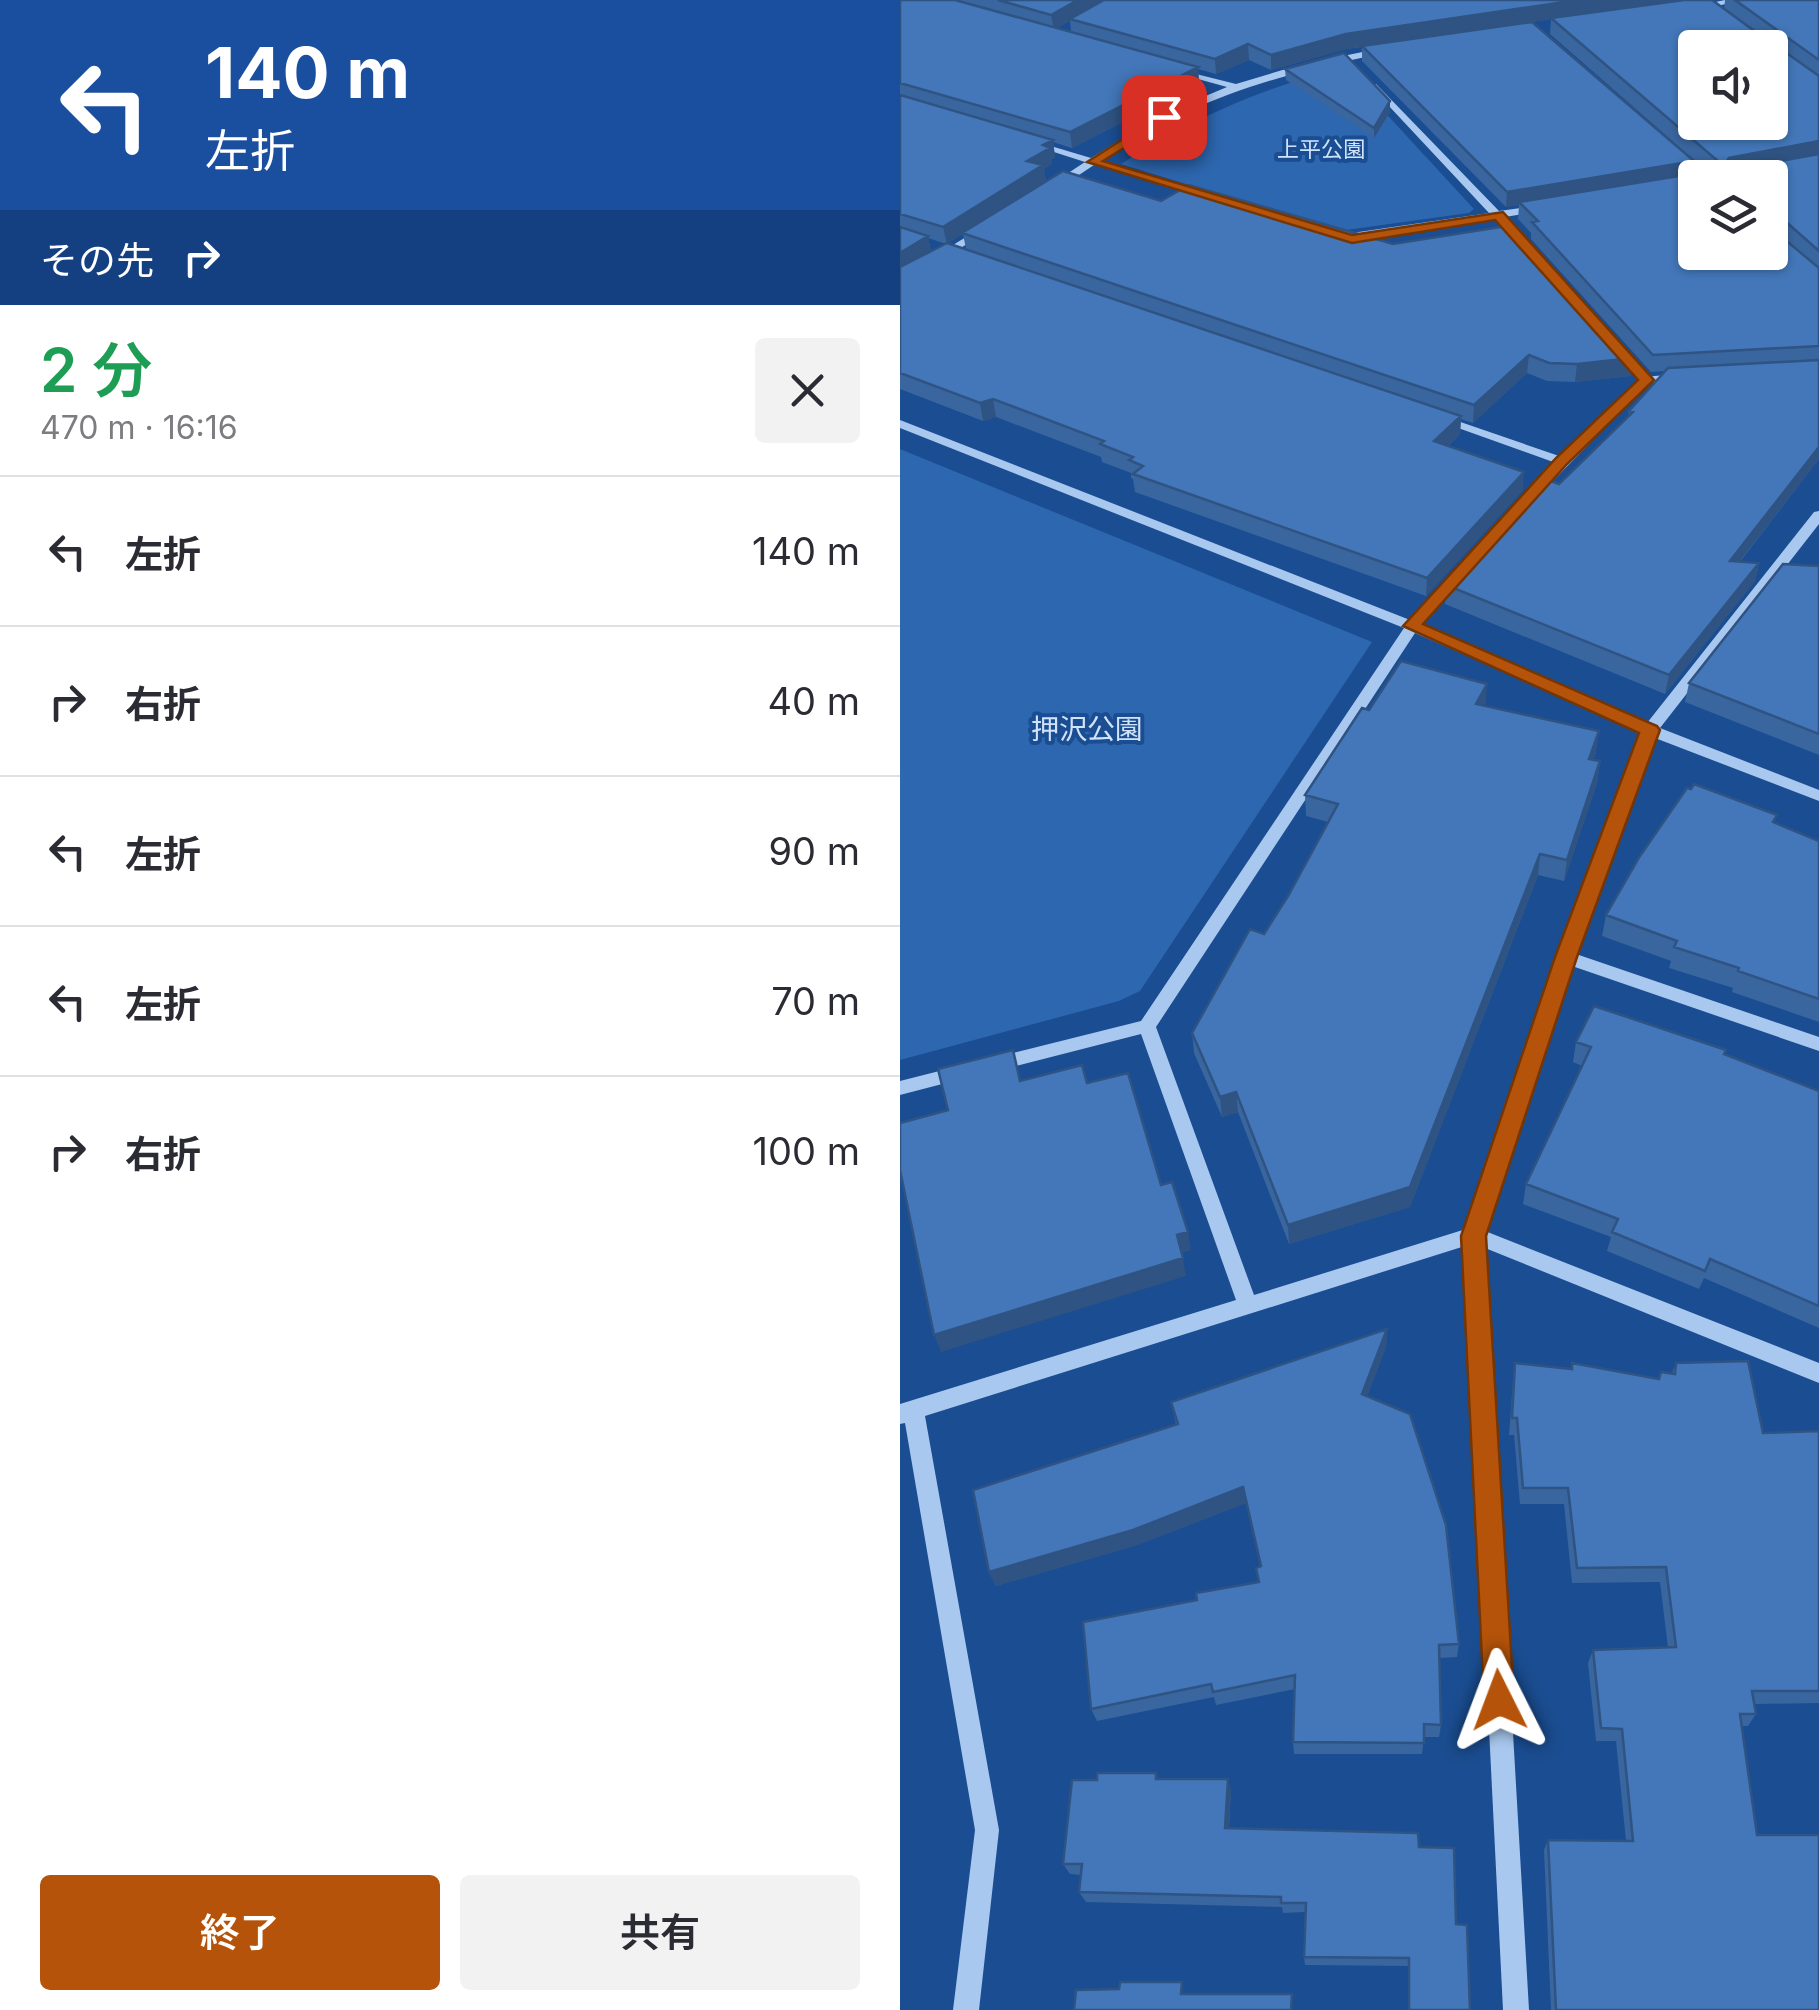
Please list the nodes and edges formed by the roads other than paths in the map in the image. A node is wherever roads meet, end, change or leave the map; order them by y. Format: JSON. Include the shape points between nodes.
{"nodes":[{"id":1,"x":1743,"y":0,"type":"edge"},
{"id":2,"x":1704,"y":2,"type":"edge"},
{"id":3,"x":1688,"y":8,"type":"edge"},
{"id":4,"x":1722,"y":16,"type":"edge"},
{"id":5,"x":1402,"y":48,"type":"edge"},
{"id":6,"x":1346,"y":56,"type":"junction"},
{"id":7,"x":1164,"y":67,"type":"edge"},
{"id":8,"x":1236,"y":87,"type":"junction"},
{"id":9,"x":1663,"y":140,"type":"edge"},
{"id":10,"x":1023,"y":141,"type":"edge"},
{"id":11,"x":1686,"y":160,"type":"edge"},
{"id":12,"x":1093,"y":162,"type":"junction"},
{"id":13,"x":1045,"y":192,"type":"edge"},
{"id":14,"x":1222,"y":200,"type":"edge"},
{"id":15,"x":1557,"y":206,"type":"edge"},
{"id":16,"x":1498,"y":215,"type":"junction"},
{"id":17,"x":998,"y":222,"type":"edge"},
{"id":18,"x":1510,"y":229,"type":"edge"},
{"id":19,"x":1333,"y":233,"type":"edge"},
{"id":20,"x":933,"y":246,"type":"edge"},
{"id":21,"x":950,"y":252,"type":"junction"},
{"id":22,"x":968,"y":258,"type":"edge"},
{"id":23,"x":900,"y":282,"type":"edge"},
{"id":24,"x":1634,"y":366,"type":"edge"},
{"id":25,"x":1704,"y":377,"type":"edge"},
{"id":26,"x":1646,"y":380,"type":"junction"},
{"id":27,"x":1432,"y":416,"type":"edge"},
{"id":28,"x":900,"y":424,"type":"edge"},
{"id":29,"x":1562,"y":461,"type":"junction"},
{"id":30,"x":1524,"y":502,"type":"edge"},
{"id":31,"x":1819,"y":515,"type":"edge"},
{"id":32,"x":1474,"y":557,"type":"edge"},
{"id":33,"x":1412,"y":626,"type":"junction"},
{"id":34,"x":1650,"y":730,"type":"junction"},
{"id":35,"x":1819,"y":796,"type":"edge"},
{"id":36,"x":1566,"y":957,"type":"junction"},
{"id":37,"x":1147,"y":1026,"type":"junction"},
{"id":38,"x":1819,"y":1044,"type":"edge"},
{"id":39,"x":900,"y":1088,"type":"edge"},
{"id":40,"x":1474,"y":1236,"type":"junction"},
{"id":41,"x":1248,"y":1306,"type":"junction"},
{"id":42,"x":1819,"y":1372,"type":"edge"},
{"id":43,"x":906,"y":1412,"type":"edge"},
{"id":44,"x":966,"y":2010,"type":"edge"},
{"id":45,"x":1516,"y":2010,"type":"edge"}],
"edges":[{"from":1,"to":2,"type":"street"},
{"from":2,"to":3,"type":"street"},
{"from":2,"to":4,"type":"street"},
{"from":5,"to":6,"type":"street"},
{"from":6,"to":8,"type":"street"},
{"from":6,"to":16,"type":"street"},
{"from":7,"to":8,"type":"street"},
{"from":8,"to":12,"type":"street","via":[[1164,117]]},
{"from":9,"to":11,"type":"street"},
{"from":10,"to":12,"type":"street"},
{"from":12,"to":13,"type":"street"},
{"from":12,"to":14,"type":"street"},
{"from":15,"to":16,"type":"street"},
{"from":16,"to":18,"type":"street"},
{"from":16,"to":19,"type":"street","via":[[1352,239]]},
{"from":17,"to":21,"type":"street"},
{"from":20,"to":21,"type":"street"},
{"from":21,"to":22,"type":"street"},
{"from":21,"to":23,"type":"street"},
{"from":24,"to":26,"type":"street"},
{"from":25,"to":26,"type":"street"},
{"from":26,"to":29,"type":"street"},
{"from":27,"to":29,"type":"street"},
{"from":28,"to":33,"type":"street"},
{"from":29,"to":30,"type":"street"},
{"from":31,"to":34,"type":"street"},
{"from":32,"to":33,"type":"street"},
{"from":33,"to":34,"type":"street"},
{"from":33,"to":37,"type":"street"},
{"from":34,"to":35,"type":"street"},
{"from":34,"to":36,"type":"street"},
{"from":36,"to":38,"type":"street"},
{"from":36,"to":40,"type":"street"},
{"from":37,"to":39,"type":"street"},
{"from":37,"to":41,"type":"street"},
{"from":40,"to":41,"type":"street"},
{"from":40,"to":42,"type":"street"},
{"from":40,"to":45,"type":"street"},
{"from":41,"to":43,"type":"street"},
{"from":43,"to":44,"type":"street","via":[[987,1830]]}]}
